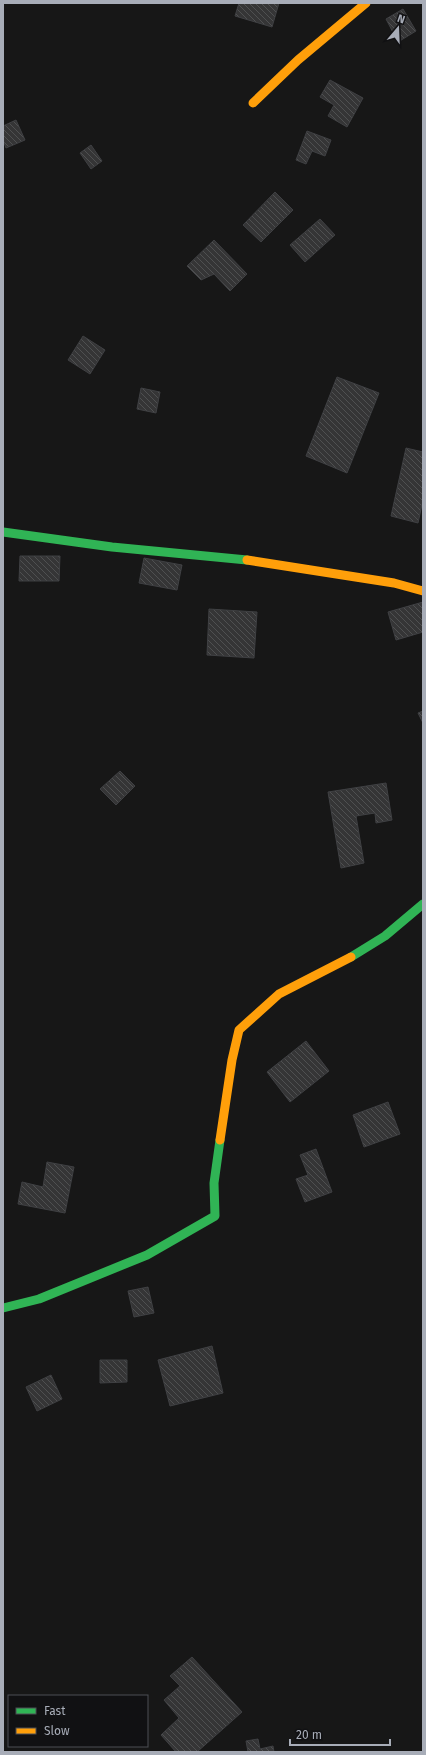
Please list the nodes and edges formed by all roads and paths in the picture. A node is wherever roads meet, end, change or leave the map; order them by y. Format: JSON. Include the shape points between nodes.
{"nodes":[{"id":1,"x":366,"y":3,"type":"edge"},
{"id":2,"x":253,"y":103,"type":"dead end"},
{"id":3,"x":3,"y":532,"type":"edge"},
{"id":4,"x":423,"y":591,"type":"edge"},
{"id":5,"x":423,"y":904,"type":"edge"},
{"id":6,"x":3,"y":1308,"type":"edge"}],
"edges":[{"from":1,"to":2,"type":"street","via":[[298,60]]},
{"from":3,"to":4,"type":"street","via":[[112,547],[233,558],[394,583]]},
{"from":5,"to":6,"type":"street","via":[[385,936],[346,960],[279,994],[239,1030],[232,1060],[214,1183],[215,1216],[147,1255],[39,1299]]}]}
